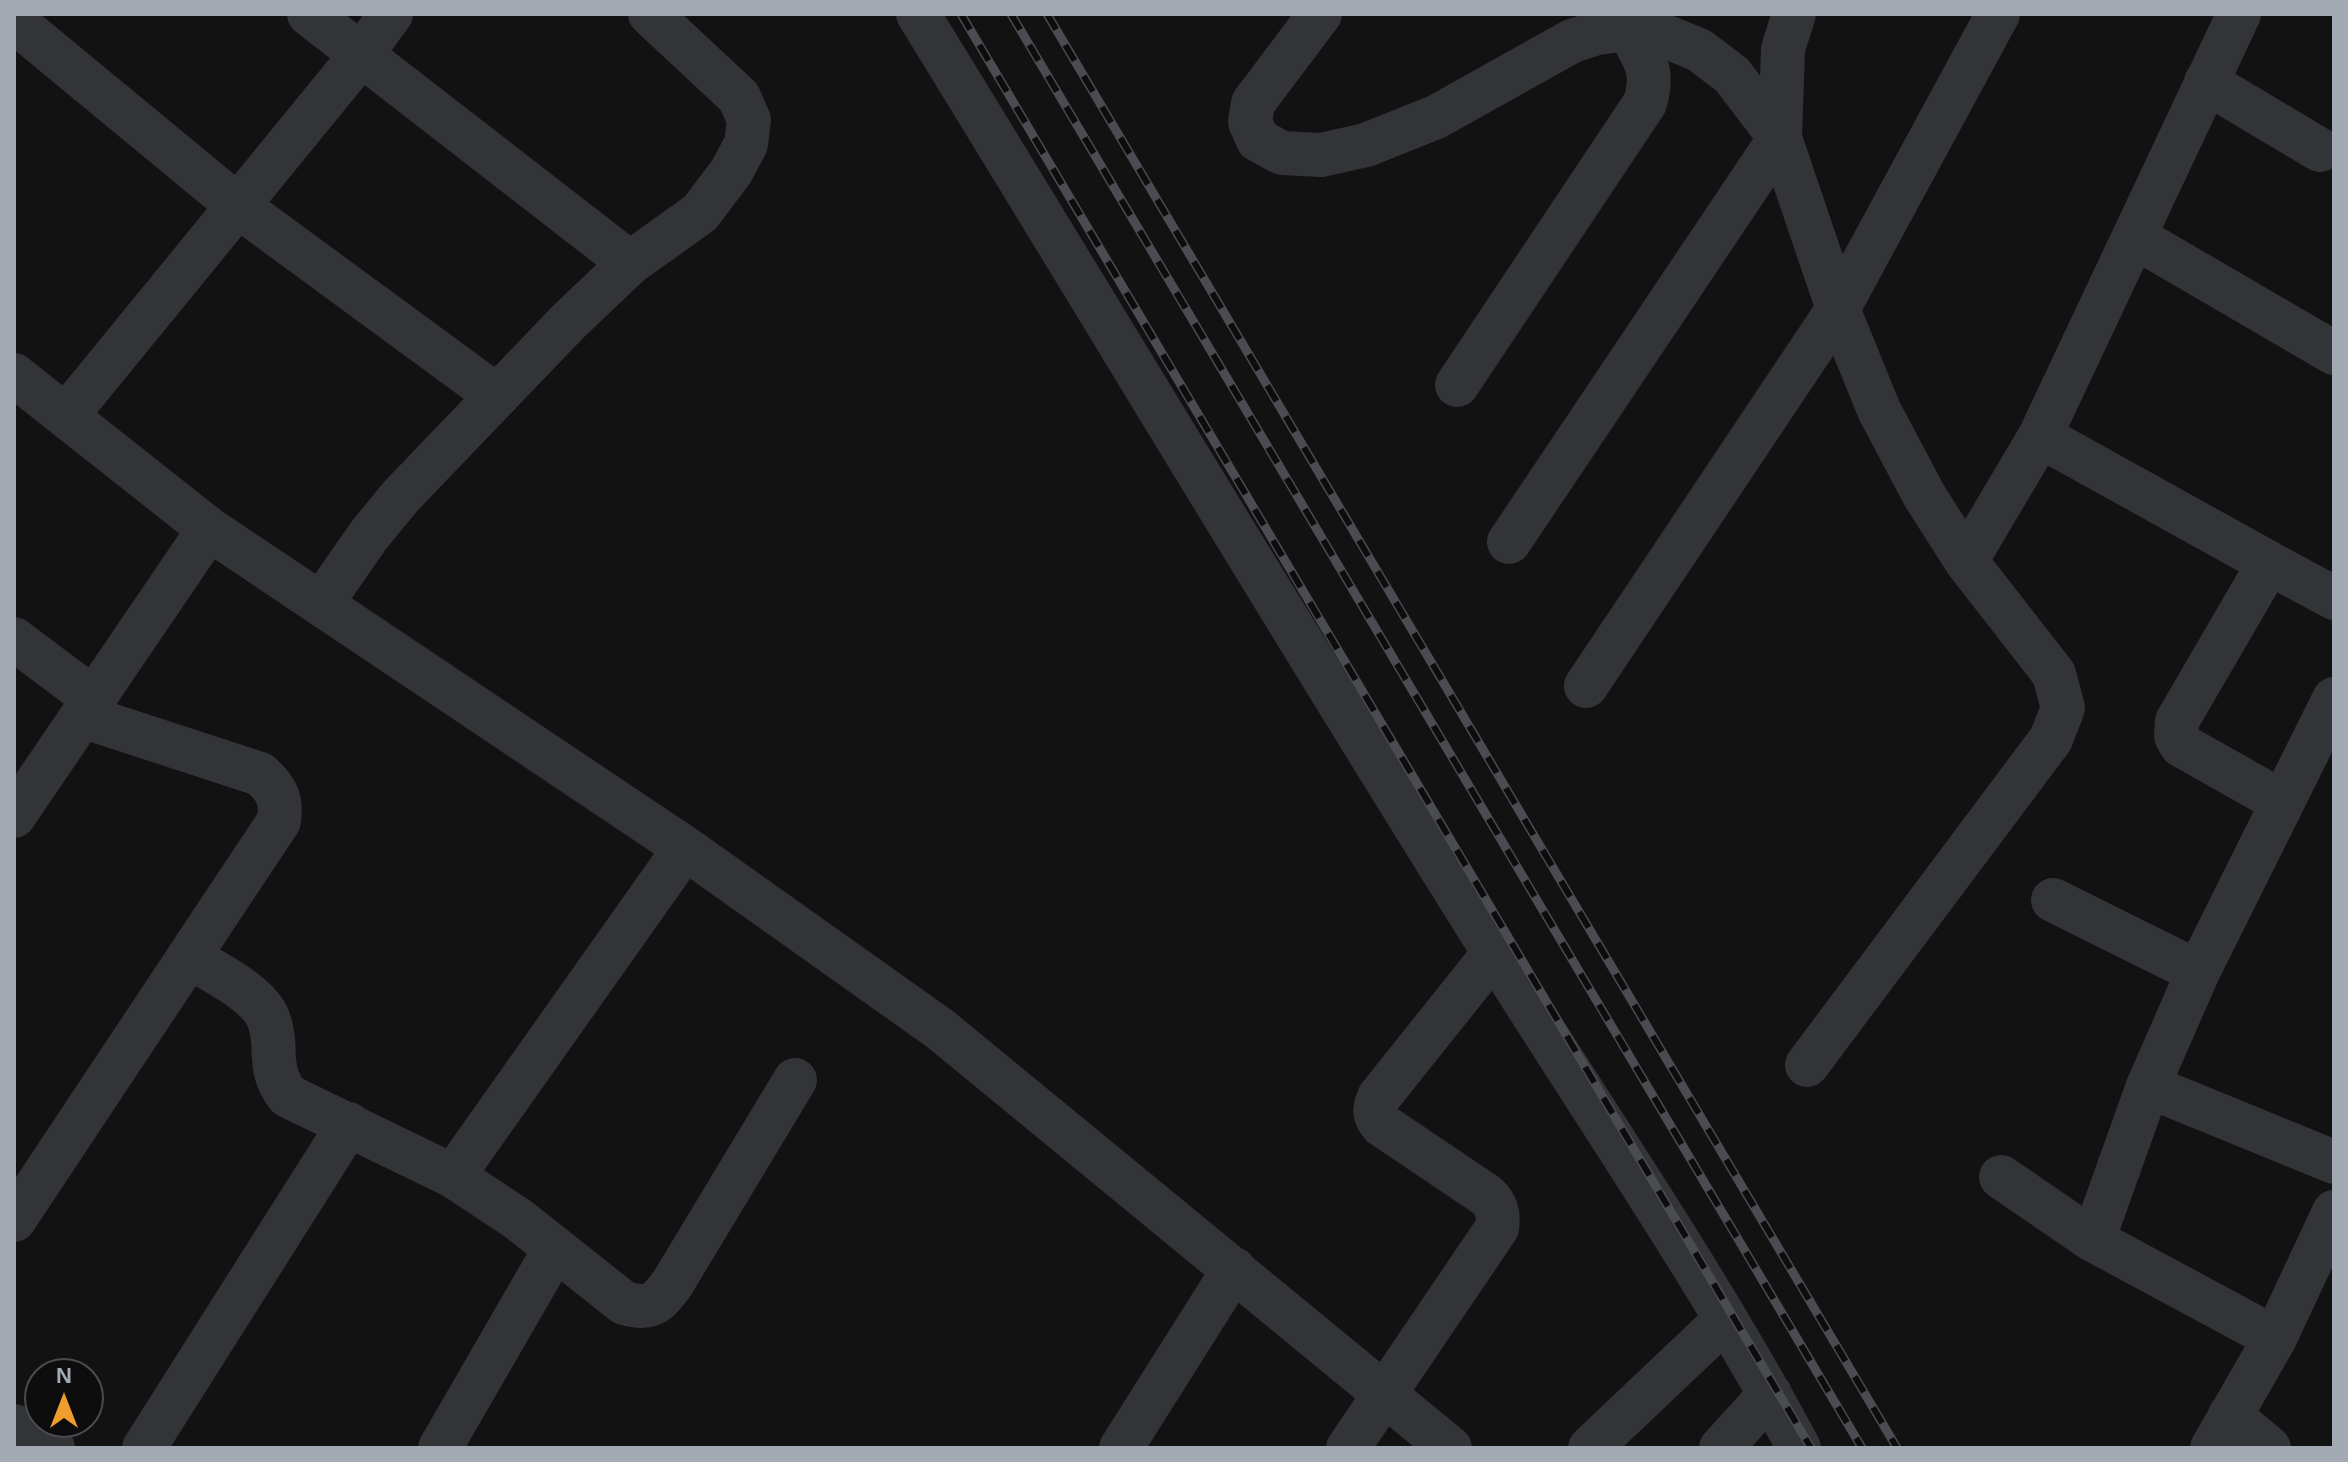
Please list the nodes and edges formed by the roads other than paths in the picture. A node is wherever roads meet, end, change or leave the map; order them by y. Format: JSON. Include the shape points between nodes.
{"nodes":[{"id":1,"x":309,"y":14,"type":"edge"},
{"id":2,"x":391,"y":14,"type":"edge"},
{"id":3,"x":650,"y":14,"type":"edge"},
{"id":4,"x":918,"y":14,"type":"edge"},
{"id":5,"x":1320,"y":14,"type":"edge"},
{"id":6,"x":1794,"y":14,"type":"edge"},
{"id":7,"x":1998,"y":14,"type":"edge"},
{"id":8,"x":2239,"y":14,"type":"edge"},
{"id":9,"x":14,"y":21,"type":"edge"},
{"id":10,"x":1628,"y":29,"type":"junction"},
{"id":11,"x":361,"y":55,"type":"junction"},
{"id":12,"x":2206,"y":82,"type":"junction"},
{"id":13,"x":1780,"y":138,"type":"junction"},
{"id":14,"x":2329,"y":144,"type":"edge"},
{"id":15,"x":238,"y":206,"type":"junction"},
{"id":16,"x":2135,"y":237,"type":"junction"},
{"id":17,"x":630,"y":263,"type":"junction"},
{"id":18,"x":1838,"y":309,"type":"junction"},
{"id":19,"x":2334,"y":353,"type":"edge"},
{"id":20,"x":14,"y":375,"type":"edge"},
{"id":21,"x":1457,"y":385,"type":"dead end"},
{"id":22,"x":497,"y":396,"type":"junction"},
{"id":23,"x":66,"y":416,"type":"junction"},
{"id":24,"x":2040,"y":436,"type":"junction"},
{"id":25,"x":209,"y":529,"type":"junction"},
{"id":26,"x":1509,"y":542,"type":"dead end"},
{"id":27,"x":1966,"y":561,"type":"junction"},
{"id":28,"x":2269,"y":563,"type":"junction"},
{"id":29,"x":2334,"y":598,"type":"edge"},
{"id":30,"x":321,"y":604,"type":"junction"},
{"id":31,"x":14,"y":639,"type":"edge"},
{"id":32,"x":1586,"y":686,"type":"dead end"},
{"id":33,"x":2334,"y":699,"type":"edge"},
{"id":34,"x":88,"y":708,"type":"junction"},
{"id":35,"x":2282,"y":802,"type":"junction"},
{"id":36,"x":14,"y":816,"type":"edge"},
{"id":37,"x":685,"y":848,"type":"junction"},
{"id":38,"x":2053,"y":900,"type":"dead end"},
{"id":39,"x":1494,"y":953,"type":"junction"},
{"id":40,"x":189,"y":957,"type":"junction"},
{"id":41,"x":2198,"y":972,"type":"junction"},
{"id":42,"x":1807,"y":1065,"type":"dead end"},
{"id":43,"x":795,"y":1080,"type":"dead end"},
{"id":44,"x":2148,"y":1086,"type":"junction"},
{"id":45,"x":349,"y":1124,"type":"junction"},
{"id":46,"x":2334,"y":1162,"type":"edge"},
{"id":47,"x":453,"y":1176,"type":"junction"},
{"id":48,"x":2001,"y":1177,"type":"dead end"},
{"id":49,"x":2334,"y":1212,"type":"edge"},
{"id":50,"x":14,"y":1220,"type":"edge"},
{"id":51,"x":2093,"y":1240,"type":"junction"},
{"id":52,"x":555,"y":1249,"type":"junction"},
{"id":53,"x":1234,"y":1269,"type":"junction"},
{"id":54,"x":1725,"y":1320,"type":"junction"},
{"id":55,"x":2275,"y":1338,"type":"junction"},
{"id":56,"x":1386,"y":1394,"type":"junction"},
{"id":57,"x":1770,"y":1394,"type":"junction"},
{"id":58,"x":14,"y":1426,"type":"edge"},
{"id":59,"x":2221,"y":1432,"type":"edge"},
{"id":60,"x":53,"y":1448,"type":"edge"},
{"id":61,"x":144,"y":1448,"type":"edge"},
{"id":62,"x":440,"y":1448,"type":"edge"},
{"id":63,"x":1121,"y":1448,"type":"edge"},
{"id":64,"x":1348,"y":1448,"type":"edge"},
{"id":65,"x":1450,"y":1448,"type":"edge"},
{"id":66,"x":1590,"y":1448,"type":"edge"},
{"id":67,"x":1721,"y":1448,"type":"edge"},
{"id":68,"x":1799,"y":1448,"type":"edge"},
{"id":69,"x":2269,"y":1448,"type":"edge"}],
"edges":[{"from":1,"to":11,"type":"street"},
{"from":2,"to":11,"type":"street"},
{"from":3,"to":17,"type":"street","via":[[739,97],[749,120],[746,144],[700,213]]},
{"from":4,"to":39,"type":"street"},
{"from":5,"to":10,"type":"street","via":[[1253,103],[1250,122],[1258,140],[1282,153],[1321,155],[1366,145],[1436,117],[1572,41]]},
{"from":6,"to":13,"type":"street","via":[[1783,49]]},
{"from":7,"to":18,"type":"street"},
{"from":8,"to":12,"type":"street"},
{"from":9,"to":15,"type":"street"},
{"from":10,"to":13,"type":"street","via":[[1660,34],[1699,50],[1732,75]]},
{"from":10,"to":21,"type":"street","via":[[1648,65],[1651,85],[1645,103]]},
{"from":11,"to":15,"type":"street"},
{"from":11,"to":17,"type":"street"},
{"from":12,"to":14,"type":"street"},
{"from":12,"to":16,"type":"street"},
{"from":13,"to":18,"type":"street"},
{"from":13,"to":26,"type":"street"},
{"from":15,"to":22,"type":"street"},
{"from":15,"to":23,"type":"street"},
{"from":16,"to":19,"type":"street"},
{"from":16,"to":24,"type":"street"},
{"from":17,"to":22,"type":"street"},
{"from":18,"to":27,"type":"street","via":[[1879,410]]},
{"from":18,"to":32,"type":"street"},
{"from":20,"to":23,"type":"street"},
{"from":22,"to":30,"type":"street","via":[[401,496]]},
{"from":23,"to":25,"type":"street"},
{"from":24,"to":27,"type":"street"},
{"from":24,"to":28,"type":"street"},
{"from":25,"to":30,"type":"street"},
{"from":25,"to":34,"type":"street"},
{"from":27,"to":42,"type":"street","via":[[2054,674],[2063,708],[2051,739]]},
{"from":28,"to":29,"type":"street"},
{"from":28,"to":35,"type":"street","via":[[2177,721],[2176,736],[2181,745]]},
{"from":30,"to":37,"type":"street"},
{"from":31,"to":34,"type":"street"},
{"from":33,"to":35,"type":"street"},
{"from":34,"to":36,"type":"street"},
{"from":34,"to":40,"type":"street","via":[[260,774],[275,787],[281,803],[279,821]]},
{"from":35,"to":41,"type":"street"},
{"from":37,"to":47,"type":"street"},
{"from":37,"to":53,"type":"street","via":[[940,1029]]},
{"from":38,"to":41,"type":"street"},
{"from":39,"to":54,"type":"street"},
{"from":39,"to":56,"type":"street","via":[[1374,1108],[1382,1125],[1486,1195],[1499,1214],[1497,1228]]},
{"from":40,"to":45,"type":"street","via":[[257,1001],[268,1018],[277,1082],[288,1096]]},
{"from":40,"to":50,"type":"street"},
{"from":41,"to":44,"type":"street"},
{"from":43,"to":52,"type":"street","via":[[659,1301],[642,1308],[624,1303]]},
{"from":44,"to":46,"type":"street"},
{"from":44,"to":51,"type":"street"},
{"from":45,"to":47,"type":"street"},
{"from":45,"to":61,"type":"street"},
{"from":47,"to":52,"type":"street"},
{"from":48,"to":51,"type":"street"},
{"from":49,"to":55,"type":"street"},
{"from":51,"to":55,"type":"street"},
{"from":52,"to":62,"type":"street"},
{"from":53,"to":56,"type":"street"},
{"from":53,"to":63,"type":"street"},
{"from":54,"to":57,"type":"street"},
{"from":54,"to":66,"type":"street"},
{"from":55,"to":59,"type":"street"},
{"from":56,"to":64,"type":"street"},
{"from":56,"to":65,"type":"street"},
{"from":57,"to":67,"type":"street"},
{"from":57,"to":68,"type":"street"},
{"from":58,"to":60,"type":"street"},
{"from":59,"to":69,"type":"street"}]}
